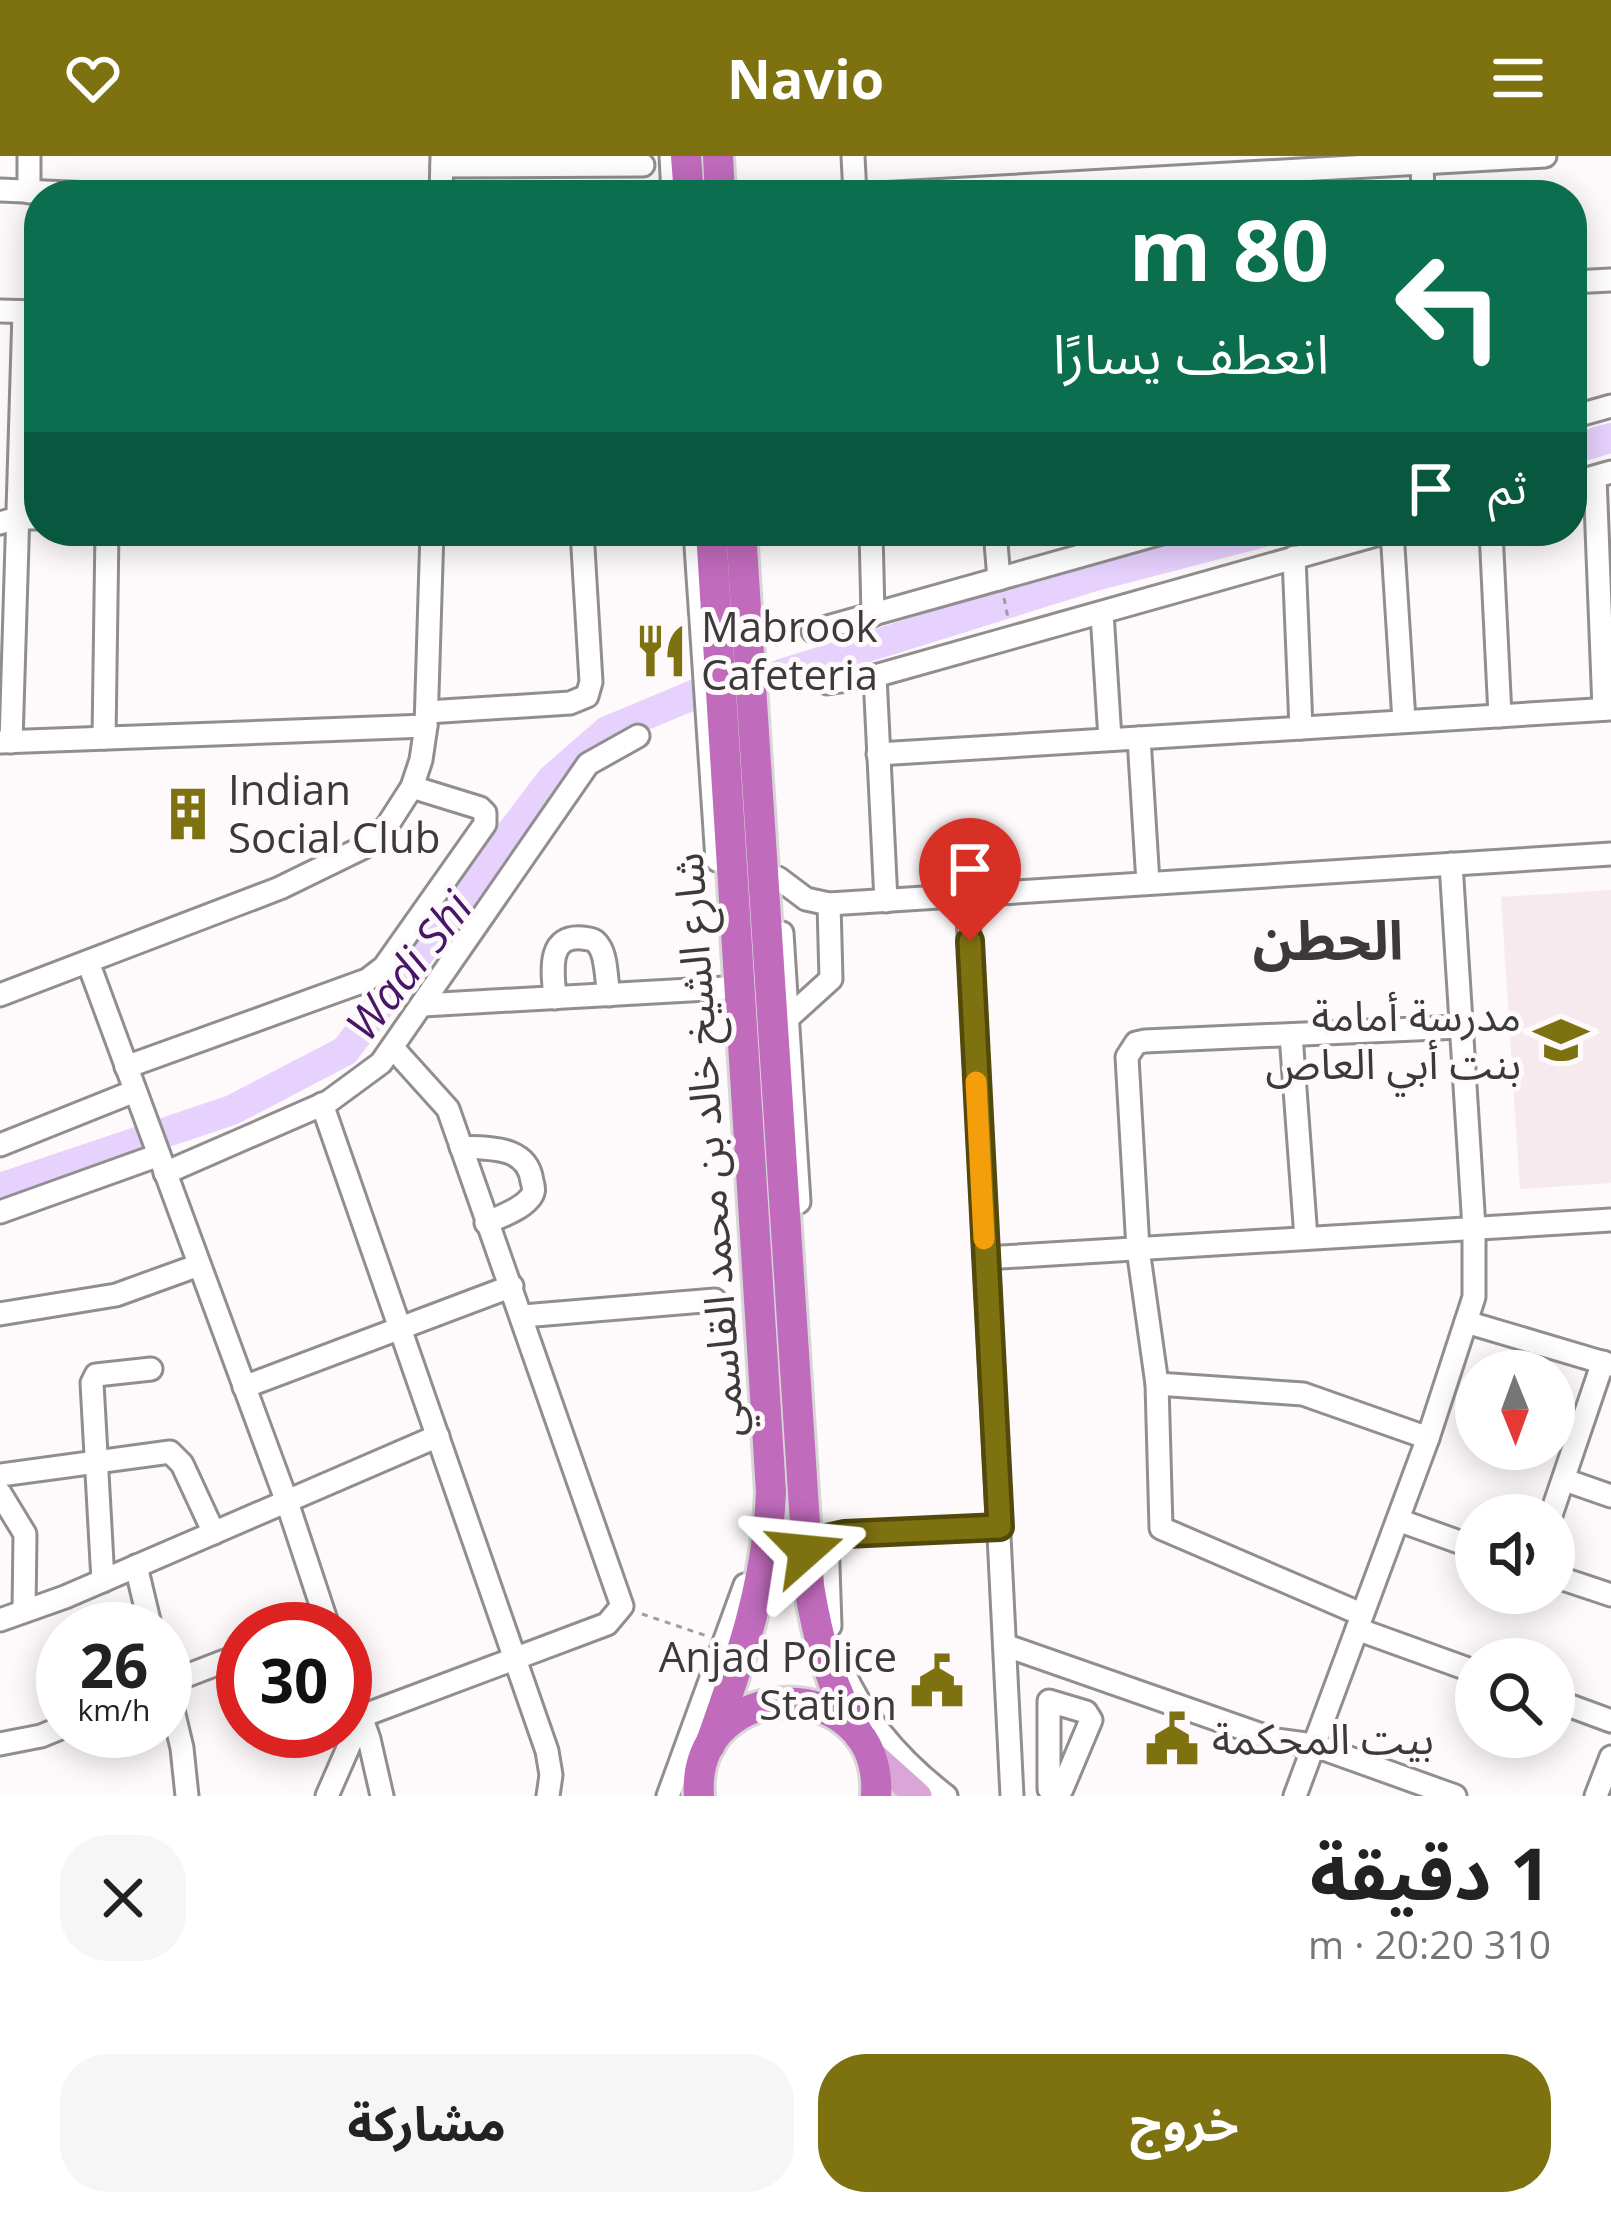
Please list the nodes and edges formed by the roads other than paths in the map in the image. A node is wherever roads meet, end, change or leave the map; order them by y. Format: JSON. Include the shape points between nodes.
{"nodes":[{"id":1,"x":1545,"y":156,"type":"edge"},
{"id":2,"x":442,"y":161,"type":"edge"},
{"id":3,"x":1422,"y":163,"type":"junction"},
{"id":4,"x":643,"y":165,"type":"dead end"},
{"id":5,"x":1200,"y":166,"type":"edge"},
{"id":6,"x":1076,"y":180,"type":"edge"},
{"id":7,"x":1423,"y":180,"type":"edge"},
{"id":8,"x":24,"y":341,"type":"edge"},
{"id":9,"x":11,"y":388,"type":"edge"},
{"id":10,"x":1603,"y":474,"type":"edge"},
{"id":11,"x":24,"y":476,"type":"edge"},
{"id":12,"x":19,"y":520,"type":"edge"},
{"id":13,"x":106,"y":546,"type":"edge"},
{"id":14,"x":432,"y":546,"type":"edge"},
{"id":15,"x":583,"y":546,"type":"edge"},
{"id":16,"x":696,"y":546,"type":"edge"},
{"id":17,"x":714,"y":546,"type":"edge"},
{"id":18,"x":740,"y":546,"type":"edge"},
{"id":19,"x":756,"y":546,"type":"edge"},
{"id":20,"x":871,"y":546,"type":"edge"},
{"id":21,"x":996,"y":546,"type":"edge"},
{"id":22,"x":1121,"y":546,"type":"edge"},
{"id":23,"x":1335,"y":546,"type":"edge"},
{"id":24,"x":1392,"y":546,"type":"edge"},
{"id":25,"x":1491,"y":546,"type":"edge"},
{"id":26,"x":1294,"y":557,"type":"junction"},
{"id":27,"x":1000,"y":584,"type":"junction"},
{"id":28,"x":1102,"y":613,"type":"junction"},
{"id":29,"x":873,"y":615,"type":"junction"},
{"id":30,"x":813,"y":632,"type":"dead end"},
{"id":31,"x":733,"y":645,"type":"junction"},
{"id":32,"x":7,"y":646,"type":"edge"},
{"id":33,"x":874,"y":676,"type":"junction"},
{"id":34,"x":827,"y":683,"type":"dead end"},
{"id":35,"x":1608,"y":709,"type":"edge"},
{"id":36,"x":1500,"y":716,"type":"junction"},
{"id":37,"x":426,"y":719,"type":"junction"},
{"id":38,"x":1404,"y":721,"type":"junction"},
{"id":39,"x":1301,"y":728,"type":"junction"},
{"id":40,"x":739,"y":729,"type":"junction"},
{"id":41,"x":638,"y":736,"type":"dead end"},
{"id":42,"x":1139,"y":738,"type":"junction"},
{"id":43,"x":104,"y":739,"type":"junction"},
{"id":44,"x":1110,"y":739,"type":"junction"},
{"id":45,"x":5,"y":742,"type":"edge"},
{"id":46,"x":878,"y":754,"type":"junction"},
{"id":47,"x":764,"y":765,"type":"junction"},
{"id":48,"x":412,"y":787,"type":"junction"},
{"id":49,"x":1611,"y":854,"type":"edge"},
{"id":50,"x":1451,"y":864,"type":"junction"},
{"id":51,"x":778,"y":878,"type":"junction"},
{"id":52,"x":1148,"y":884,"type":"junction"},
{"id":53,"x":726,"y":893,"type":"junction"},
{"id":54,"x":968,"y":896,"type":"junction"},
{"id":55,"x":886,"y":901,"type":"junction"},
{"id":56,"x":829,"y":904,"type":"junction"},
{"id":57,"x":782,"y":934,"type":"junction"},
{"id":58,"x":88,"y":962,"type":"junction"},
{"id":59,"x":725,"y":988,"type":"junction"},
{"id":60,"x":0,"y":995,"type":"edge"},
{"id":61,"x":609,"y":995,"type":"junction"},
{"id":62,"x":554,"y":998,"type":"junction"},
{"id":63,"x":423,"y":1005,"type":"junction"},
{"id":64,"x":788,"y":1018,"type":"junction"},
{"id":65,"x":1460,"y":1027,"type":"junction"},
{"id":66,"x":1291,"y":1035,"type":"junction"},
{"id":67,"x":392,"y":1048,"type":"junction"},
{"id":68,"x":126,"y":1067,"type":"junction"},
{"id":69,"x":137,"y":1098,"type":"junction"},
{"id":70,"x":322,"y":1104,"type":"junction"},
{"id":71,"x":0,"y":1145,"type":"edge"},
{"id":72,"x":461,"y":1147,"type":"junction"},
{"id":73,"x":789,"y":1162,"type":"junction"},
{"id":74,"x":162,"y":1164,"type":"junction"},
{"id":75,"x":0,"y":1213,"type":"edge"},
{"id":76,"x":1611,"y":1220,"type":"edge"},
{"id":77,"x":487,"y":1223,"type":"junction"},
{"id":78,"x":1474,"y":1228,"type":"junction"},
{"id":79,"x":1306,"y":1238,"type":"junction"},
{"id":80,"x":1138,"y":1249,"type":"junction"},
{"id":81,"x":985,"y":1258,"type":"junction"},
{"id":82,"x":199,"y":1265,"type":"junction"},
{"id":83,"x":512,"y":1286,"type":"junction"},
{"id":84,"x":715,"y":1300,"type":"dead end"},
{"id":85,"x":0,"y":1313,"type":"edge"},
{"id":86,"x":523,"y":1316,"type":"junction"},
{"id":87,"x":1466,"y":1322,"type":"junction"},
{"id":88,"x":400,"y":1328,"type":"junction"},
{"id":89,"x":1607,"y":1363,"type":"edge"},
{"id":90,"x":151,"y":1369,"type":"dead end"},
{"id":91,"x":758,"y":1384,"type":"junction"},
{"id":92,"x":1157,"y":1384,"type":"junction"},
{"id":93,"x":244,"y":1387,"type":"junction"},
{"id":94,"x":438,"y":1436,"type":"junction"},
{"id":95,"x":1428,"y":1438,"type":"junction"},
{"id":96,"x":95,"y":1461,"type":"junction"},
{"id":97,"x":0,"y":1475,"type":"edge"},
{"id":98,"x":1564,"y":1480,"type":"junction"},
{"id":99,"x":0,"y":1493,"type":"edge"},
{"id":100,"x":1559,"y":1494,"type":"edge"},
{"id":101,"x":1611,"y":1496,"type":"edge"},
{"id":102,"x":287,"y":1502,"type":"junction"},
{"id":103,"x":1398,"y":1520,"type":"junction"},
{"id":104,"x":1000,"y":1527,"type":"junction"},
{"id":105,"x":214,"y":1533,"type":"junction"},
{"id":106,"x":813,"y":1538,"type":"junction"},
{"id":107,"x":1455,"y":1540,"type":"edge"},
{"id":108,"x":136,"y":1566,"type":"junction"},
{"id":109,"x":103,"y":1581,"type":"junction"},
{"id":110,"x":754,"y":1582,"type":"junction"},
{"id":111,"x":1575,"y":1583,"type":"edge"},
{"id":112,"x":1611,"y":1595,"type":"edge"},
{"id":113,"x":145,"y":1602,"type":"edge"},
{"id":114,"x":314,"y":1602,"type":"edge"},
{"id":115,"x":24,"y":1611,"type":"junction"},
{"id":116,"x":0,"y":1619,"type":"edge"},
{"id":117,"x":1359,"y":1622,"type":"junction"},
{"id":118,"x":1007,"y":1646,"type":"junction"},
{"id":119,"x":516,"y":1659,"type":"junction"},
{"id":120,"x":1455,"y":1663,"type":"edge"},
{"id":121,"x":1009,"y":1690,"type":"junction"},
{"id":122,"x":1049,"y":1701,"type":"dead end"},
{"id":123,"x":1575,"y":1708,"type":"edge"},
{"id":124,"x":372,"y":1712,"type":"edge"},
{"id":125,"x":1611,"y":1721,"type":"edge"},
{"id":126,"x":36,"y":1737,"type":"edge"},
{"id":127,"x":0,"y":1744,"type":"edge"},
{"id":128,"x":864,"y":1744,"type":"junction"},
{"id":129,"x":710,"y":1745,"type":"junction"},
{"id":130,"x":1312,"y":1745,"type":"junction"},
{"id":131,"x":372,"y":1756,"type":"edge"},
{"id":132,"x":1611,"y":1757,"type":"edge"},
{"id":133,"x":185,"y":1758,"type":"edge"},
{"id":134,"x":344,"y":1758,"type":"edge"},
{"id":135,"x":1010,"y":1792,"type":"edge"},
{"id":136,"x":194,"y":1793,"type":"edge"},
{"id":137,"x":690,"y":1794,"type":"edge"},
{"id":138,"x":327,"y":1796,"type":"edge"},
{"id":139,"x":382,"y":1796,"type":"edge"},
{"id":140,"x":548,"y":1796,"type":"edge"},
{"id":141,"x":876,"y":1796,"type":"edge"},
{"id":142,"x":918,"y":1796,"type":"edge"},
{"id":143,"x":946,"y":1796,"type":"edge"},
{"id":144,"x":1294,"y":1796,"type":"edge"},
{"id":145,"x":1455,"y":1796,"type":"edge"},
{"id":146,"x":1596,"y":1796,"type":"edge"}],
"edges":[{"from":1,"to":3,"type":"street"},
{"from":2,"to":4,"type":"street"},
{"from":3,"to":5,"type":"street"},
{"from":3,"to":7,"type":"street"},
{"from":5,"to":6,"type":"street"},
{"from":8,"to":9,"type":"street"},
{"from":10,"to":35,"type":"street"},
{"from":11,"to":12,"type":"street"},
{"from":12,"to":32,"type":"street"},
{"from":13,"to":43,"type":"street"},
{"from":14,"to":37,"type":"street"},
{"from":15,"to":37,"type":"street","via":[[587,696]]},
{"from":16,"to":53,"type":"street"},
{"from":17,"to":31,"type":"highway","name":"شارع الشيخ خالد بن محمد القاسمي"},
{"from":18,"to":31,"type":"highway","name":"شارع الشيخ خالد بن محمد القاسمي"},
{"from":19,"to":47,"type":"street"},
{"from":20,"to":29,"type":"street"},
{"from":21,"to":27,"type":"street"},
{"from":22,"to":27,"type":"street"},
{"from":23,"to":26,"type":"street"},
{"from":24,"to":38,"type":"street"},
{"from":25,"to":36,"type":"street"},
{"from":26,"to":28,"type":"street"},
{"from":26,"to":39,"type":"street"},
{"from":27,"to":29,"type":"street"},
{"from":28,"to":33,"type":"street"},
{"from":28,"to":44,"type":"street"},
{"from":29,"to":30,"type":"street"},
{"from":31,"to":40,"type":"highway","name":"شارع الشيخ خالد بن محمد القاسمي"},
{"from":32,"to":45,"type":"street"},
{"from":33,"to":34,"type":"street"},
{"from":33,"to":46,"type":"street"},
{"from":35,"to":36,"type":"street"},
{"from":36,"to":38,"type":"street"},
{"from":37,"to":43,"type":"street"},
{"from":37,"to":48,"type":"street"},
{"from":38,"to":39,"type":"street"},
{"from":39,"to":42,"type":"street"},
{"from":40,"to":47,"type":"highway","name":"شارع الشيخ خالد بن محمد القاسمي"},
{"from":40,"to":53,"type":"highway","name":"شارع الشيخ خالد بن محمد القاسمي"},
{"from":41,"to":63,"type":"street","via":[[588,764]]},
{"from":42,"to":44,"type":"street"},
{"from":42,"to":52,"type":"street"},
{"from":43,"to":45,"type":"street"},
{"from":44,"to":46,"type":"street"},
{"from":46,"to":55,"type":"street"},
{"from":47,"to":51,"type":"street"},
{"from":47,"to":73,"type":"highway","name":"شارع الشيخ خالد بن محمد القاسمي"},
{"from":48,"to":58,"type":"street","via":[[387,826],[328,867]]},
{"from":48,"to":68,"type":"street","via":[[480,808],[485,824],[384,967]]},
{"from":49,"to":50,"type":"street"},
{"from":50,"to":52,"type":"street"},
{"from":50,"to":65,"type":"street"},
{"from":51,"to":56,"type":"street"},
{"from":51,"to":57,"type":"street"},
{"from":52,"to":54,"type":"street"},
{"from":53,"to":59,"type":"street"},
{"from":53,"to":91,"type":"highway","name":"شارع الشيخ خالد بن محمد القاسمي"},
{"from":54,"to":55,"type":"street"},
{"from":54,"to":81,"type":"street"},
{"from":55,"to":56,"type":"street"},
{"from":56,"to":57,"type":"street","via":[[797,917]]},
{"from":56,"to":64,"type":"street","via":[[830,979]]},
{"from":57,"to":64,"type":"street"},
{"from":58,"to":60,"type":"street"},
{"from":58,"to":68,"type":"street"},
{"from":59,"to":61,"type":"street"},
{"from":59,"to":91,"type":"street"},
{"from":61,"to":62,"type":"street"},
{"from":61,"to":62,"type":"street","via":[[602,949],[594,940],[566,938],[552,961]]},
{"from":62,"to":63,"type":"street"},
{"from":63,"to":67,"type":"street"},
{"from":64,"to":73,"type":"street"},
{"from":65,"to":66,"type":"street"},
{"from":65,"to":78,"type":"street"},
{"from":66,"to":79,"type":"street"},
{"from":66,"to":80,"type":"street","via":[[1131,1048],[1125,1069]]},
{"from":67,"to":70,"type":"street"},
{"from":67,"to":72,"type":"street","via":[[448,1109]]},
{"from":68,"to":69,"type":"street"},
{"from":69,"to":71,"type":"street"},
{"from":69,"to":74,"type":"street"},
{"from":70,"to":74,"type":"street"},
{"from":70,"to":88,"type":"street"},
{"from":72,"to":77,"type":"street"},
{"from":72,"to":77,"type":"street","via":[[500,1149],[530,1169],[529,1200]]},
{"from":73,"to":106,"type":"highway","name":"شارع الشيخ خالد بن محمد القاسمي"},
{"from":74,"to":75,"type":"street"},
{"from":74,"to":82,"type":"street"},
{"from":76,"to":78,"type":"street"},
{"from":77,"to":83,"type":"street"},
{"from":78,"to":79,"type":"street"},
{"from":78,"to":87,"type":"street"},
{"from":79,"to":80,"type":"street"},
{"from":80,"to":81,"type":"street"},
{"from":80,"to":92,"type":"street"},
{"from":81,"to":104,"type":"street"},
{"from":82,"to":85,"type":"street","via":[[116,1295]]},
{"from":82,"to":93,"type":"street"},
{"from":83,"to":86,"type":"street"},
{"from":83,"to":88,"type":"street"},
{"from":84,"to":86,"type":"street"},
{"from":86,"to":119,"type":"street","via":[[622,1606],[607,1624]]},
{"from":87,"to":89,"type":"street"},
{"from":87,"to":95,"type":"street"},
{"from":88,"to":93,"type":"street"},
{"from":88,"to":94,"type":"street"},
{"from":89,"to":98,"type":"street"},
{"from":90,"to":96,"type":"street","via":[[93,1379]]},
{"from":91,"to":110,"type":"highway","name":"شارع الشيخ خالد بن محمد القاسمي","via":[[771,1492]]},
{"from":92,"to":95,"type":"street","via":[[1303,1394]]},
{"from":92,"to":117,"type":"street","via":[[1161,1528]]},
{"from":93,"to":102,"type":"street"},
{"from":94,"to":102,"type":"street"},
{"from":94,"to":119,"type":"street"},
{"from":95,"to":103,"type":"street"},
{"from":96,"to":97,"type":"street"},
{"from":96,"to":105,"type":"street","via":[[177,1456]]},
{"from":96,"to":109,"type":"street"},
{"from":98,"to":100,"type":"street"},
{"from":98,"to":101,"type":"street"},
{"from":99,"to":115,"type":"street","via":[[25,1534]]},
{"from":102,"to":105,"type":"street"},
{"from":102,"to":114,"type":"street"},
{"from":103,"to":107,"type":"street"},
{"from":103,"to":117,"type":"street"},
{"from":104,"to":106,"type":"street"},
{"from":104,"to":118,"type":"street"},
{"from":105,"to":108,"type":"street"},
{"from":106,"to":128,"type":"highway","name":"شارع الشيخ خالد بن محمد القاسمي","via":[[815,1624],[837,1699]]},
{"from":106,"to":143,"type":"street","via":[[844,1674],[890,1744]]},
{"from":108,"to":109,"type":"street"},
{"from":108,"to":113,"type":"street"},
{"from":109,"to":115,"type":"street"},
{"from":110,"to":129,"type":"highway","name":"شارع الشيخ خالد بن محمد القاسمي","via":[[752,1628]]},
{"from":110,"to":137,"type":"street","via":[[726,1643]]},
{"from":111,"to":112,"type":"street"},
{"from":115,"to":116,"type":"street"},
{"from":117,"to":120,"type":"street"},
{"from":117,"to":130,"type":"street"},
{"from":118,"to":121,"type":"street"},
{"from":118,"to":130,"type":"street","via":[[1276,1740]]},
{"from":119,"to":124,"type":"street"},
{"from":119,"to":140,"type":"street","via":[[547,1751]]},
{"from":121,"to":122,"type":"street"},
{"from":121,"to":135,"type":"street"},
{"from":123,"to":125,"type":"street"},
{"from":126,"to":127,"type":"street"},
{"from":128,"to":129,"type":"highway","via":[[841,1718],[794,1701],[736,1718]]},
{"from":128,"to":141,"type":"highway","name":"شارع الشيخ خالد بن محمد القاسمي"},
{"from":128,"to":142,"type":"main road"},
{"from":129,"to":137,"type":"highway","name":"شارع الشيخ خالد بن محمد القاسمي"},
{"from":130,"to":144,"type":"street"},
{"from":130,"to":145,"type":"street"},
{"from":131,"to":139,"type":"street"},
{"from":132,"to":146,"type":"street"},
{"from":133,"to":136,"type":"street"},
{"from":134,"to":138,"type":"street"}]}
